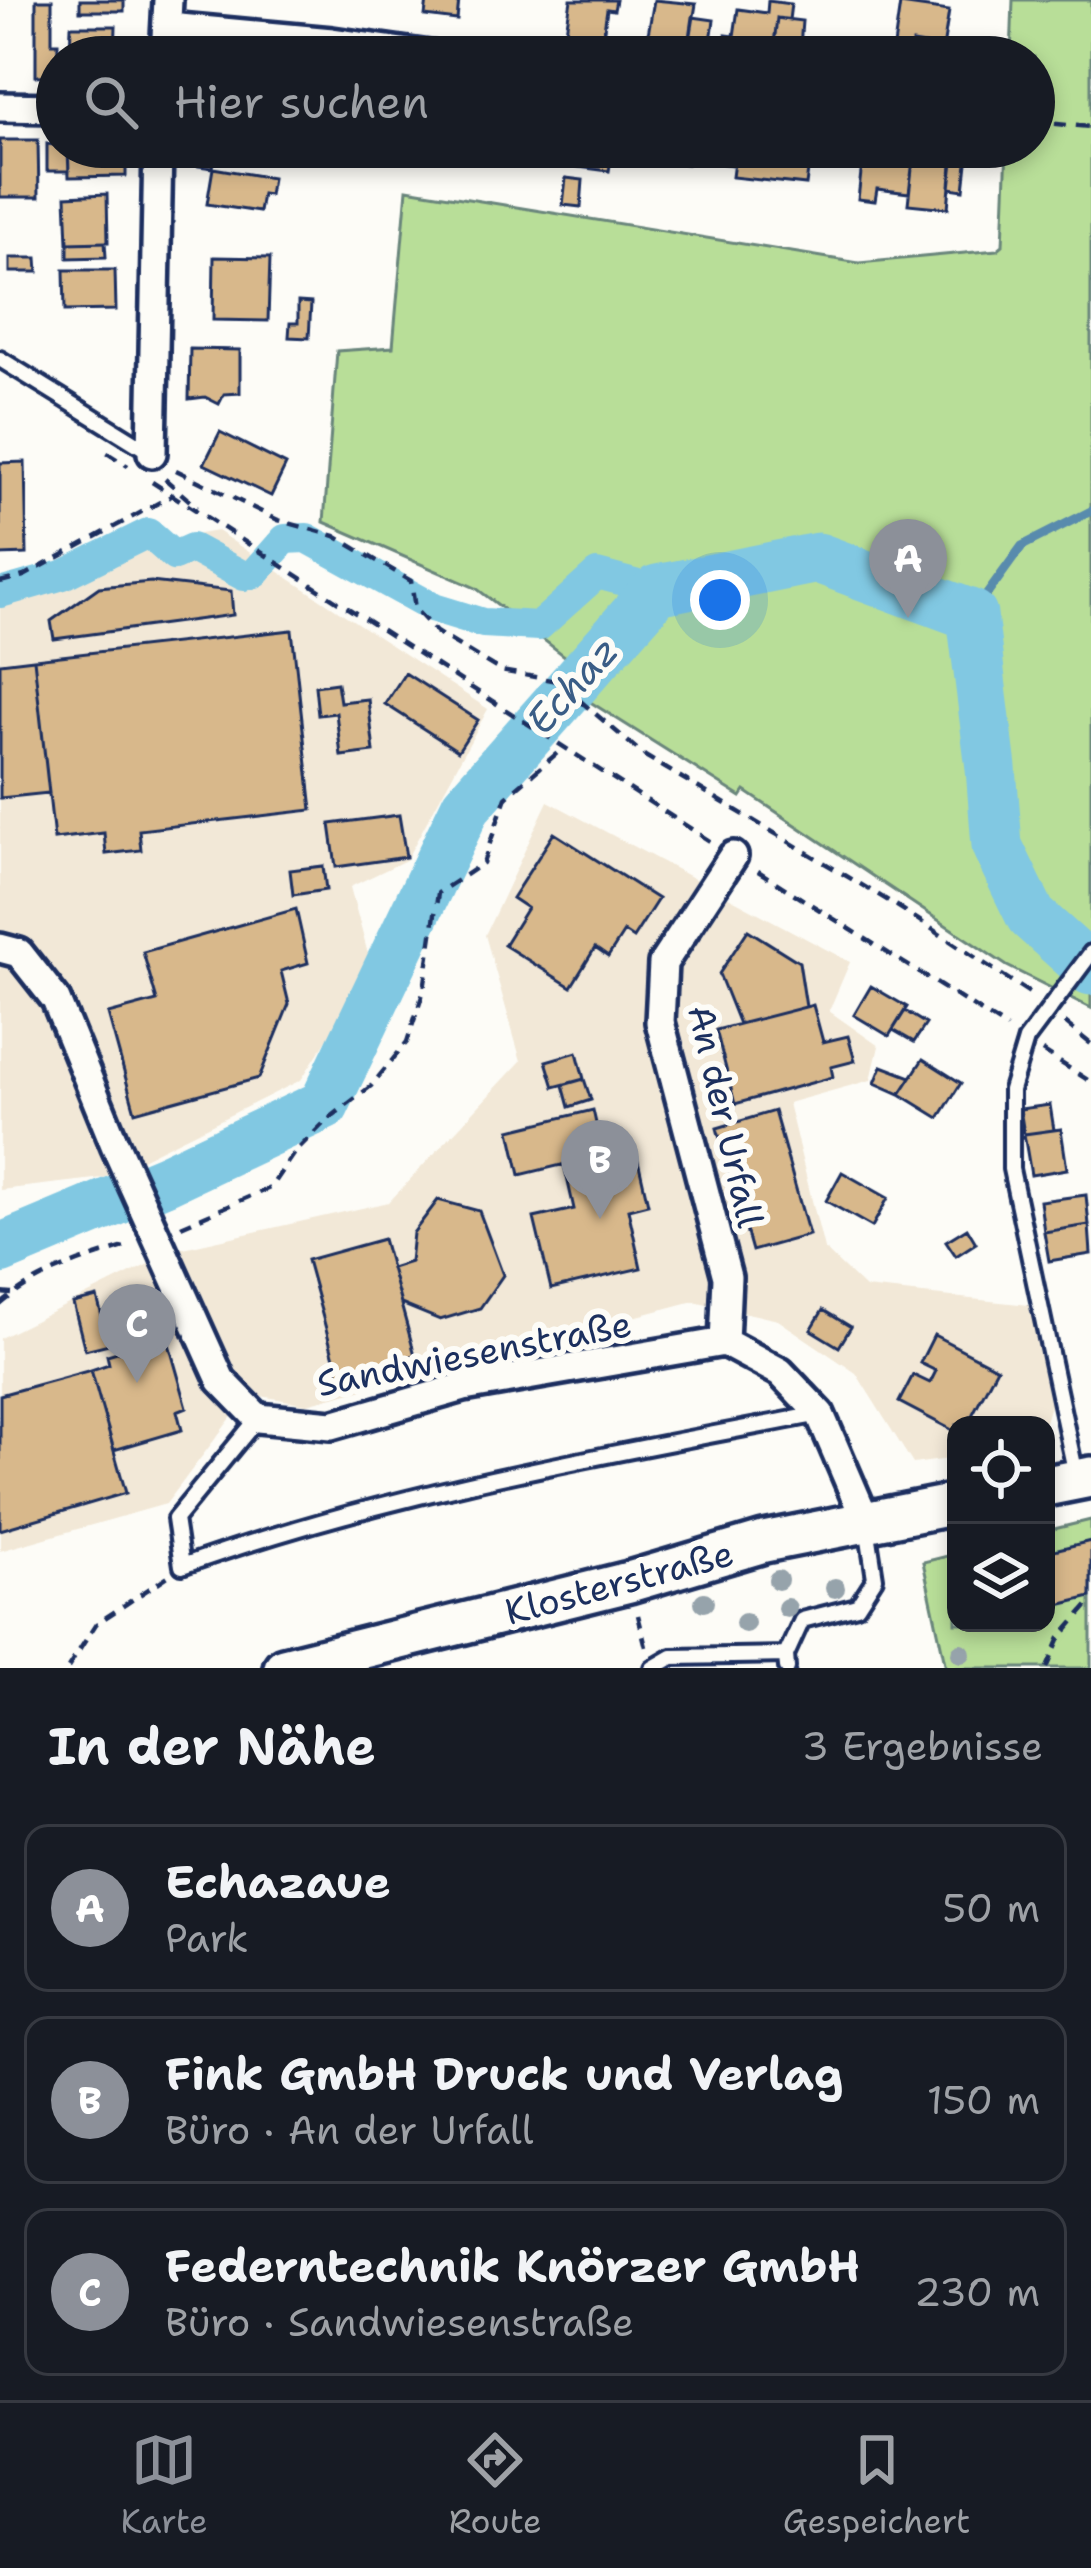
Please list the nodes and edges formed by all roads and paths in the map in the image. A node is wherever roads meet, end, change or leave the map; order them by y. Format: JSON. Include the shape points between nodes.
{"nodes":[{"id":1,"x":168,"y":13,"type":"edge"},
{"id":2,"x":298,"y":36,"type":"edge"},
{"id":3,"x":0,"y":107,"type":"edge"},
{"id":4,"x":36,"y":108,"type":"edge"},
{"id":5,"x":1055,"y":124,"type":"edge"},
{"id":6,"x":1091,"y":127,"type":"edge"},
{"id":7,"x":157,"y":168,"type":"edge"},
{"id":8,"x":0,"y":359,"type":"edge"},
{"id":9,"x":144,"y":462,"type":"junction"},
{"id":10,"x":173,"y":495,"type":"junction"},
{"id":11,"x":213,"y":521,"type":"junction"},
{"id":12,"x":0,"y":582,"type":"edge"},
{"id":13,"x":562,"y":749,"type":"junction"},
{"id":14,"x":733,"y":856,"type":"junction"},
{"id":15,"x":0,"y":948,"type":"edge"},
{"id":16,"x":1091,"y":953,"type":"edge"},
{"id":17,"x":1052,"y":1009,"type":"junction"},
{"id":18,"x":1027,"y":1040,"type":"junction"},
{"id":19,"x":1091,"y":1044,"type":"edge"},
{"id":20,"x":1091,"y":1082,"type":"edge"},
{"id":21,"x":155,"y":1231,"type":"junction"},
{"id":22,"x":0,"y":1293,"type":"edge"},
{"id":23,"x":13,"y":1294,"type":"junction"},
{"id":24,"x":0,"y":1305,"type":"edge"},
{"id":25,"x":724,"y":1342,"type":"junction"},
{"id":26,"x":820,"y":1414,"type":"junction"},
{"id":27,"x":258,"y":1418,"type":"junction"},
{"id":28,"x":1071,"y":1481,"type":"edge"},
{"id":29,"x":947,"y":1506,"type":"edge"},
{"id":30,"x":866,"y":1521,"type":"junction"},
{"id":31,"x":182,"y":1566,"type":"junction"},
{"id":32,"x":629,"y":1582,"type":"junction"},
{"id":33,"x":1091,"y":1602,"type":"edge"},
{"id":34,"x":786,"y":1661,"type":"edge"},
{"id":35,"x":68,"y":1668,"type":"edge"},
{"id":36,"x":284,"y":1668,"type":"edge"},
{"id":37,"x":652,"y":1668,"type":"edge"},
{"id":38,"x":1047,"y":1668,"type":"edge"}],
"edges":[{"from":1,"to":2,"type":"street"},
{"from":3,"to":4,"type":"street"},
{"from":5,"to":6,"type":"path"},
{"from":7,"to":9,"type":"street"},
{"from":8,"to":9,"type":"lane"},
{"from":9,"to":10,"type":"path"},
{"from":9,"to":11,"type":"path"},
{"from":9,"to":17,"type":"path","via":[[335,536],[411,581],[415,609],[436,632],[501,671],[557,681],[645,756]]},
{"from":10,"to":11,"type":"path"},
{"from":10,"to":12,"type":"path"},
{"from":11,"to":13,"type":"path"},
{"from":13,"to":14,"type":"path"},
{"from":13,"to":21,"type":"path","via":[[506,796],[483,863],[438,893],[424,990],[407,1042],[383,1071],[293,1153],[270,1188]]},
{"from":14,"to":18,"type":"path"},
{"from":14,"to":25,"type":"street","name":"An der Urfall","via":[[663,963],[659,1022],[727,1277]]},
{"from":15,"to":21,"type":"street","via":[[19,953],[56,1000]]},
{"from":16,"to":17,"type":"lane"},
{"from":17,"to":18,"type":"lane"},
{"from":17,"to":19,"type":"path"},
{"from":18,"to":20,"type":"path"},
{"from":18,"to":28,"type":"lane","via":[[1011,1090],[1011,1168]]},
{"from":21,"to":23,"type":"path"},
{"from":21,"to":27,"type":"street","via":[[221,1380]]},
{"from":22,"to":23,"type":"path"},
{"from":23,"to":24,"type":"path"},
{"from":25,"to":26,"type":"street","via":[[780,1372]]},
{"from":25,"to":27,"type":"street","name":"Sandwiesenstraße","via":[[464,1387],[332,1425]]},
{"from":26,"to":30,"type":"street"},
{"from":26,"to":31,"type":"lane","via":[[494,1477]]},
{"from":27,"to":31,"type":"lane","via":[[175,1519]]},
{"from":29,"to":30,"type":"main road","name":"Klosterstraße"},
{"from":30,"to":32,"type":"main road","name":"Klosterstraße"},
{"from":30,"to":34,"type":"lane","via":[[874,1578],[857,1606],[802,1620]]},
{"from":31,"to":35,"type":"path","via":[[96,1624]]},
{"from":32,"to":36,"type":"main road","name":"Klosterstraße"},
{"from":32,"to":37,"type":"path"},
{"from":33,"to":38,"type":"path"},
{"from":34,"to":37,"type":"lane","via":[[672,1657]]}]}
